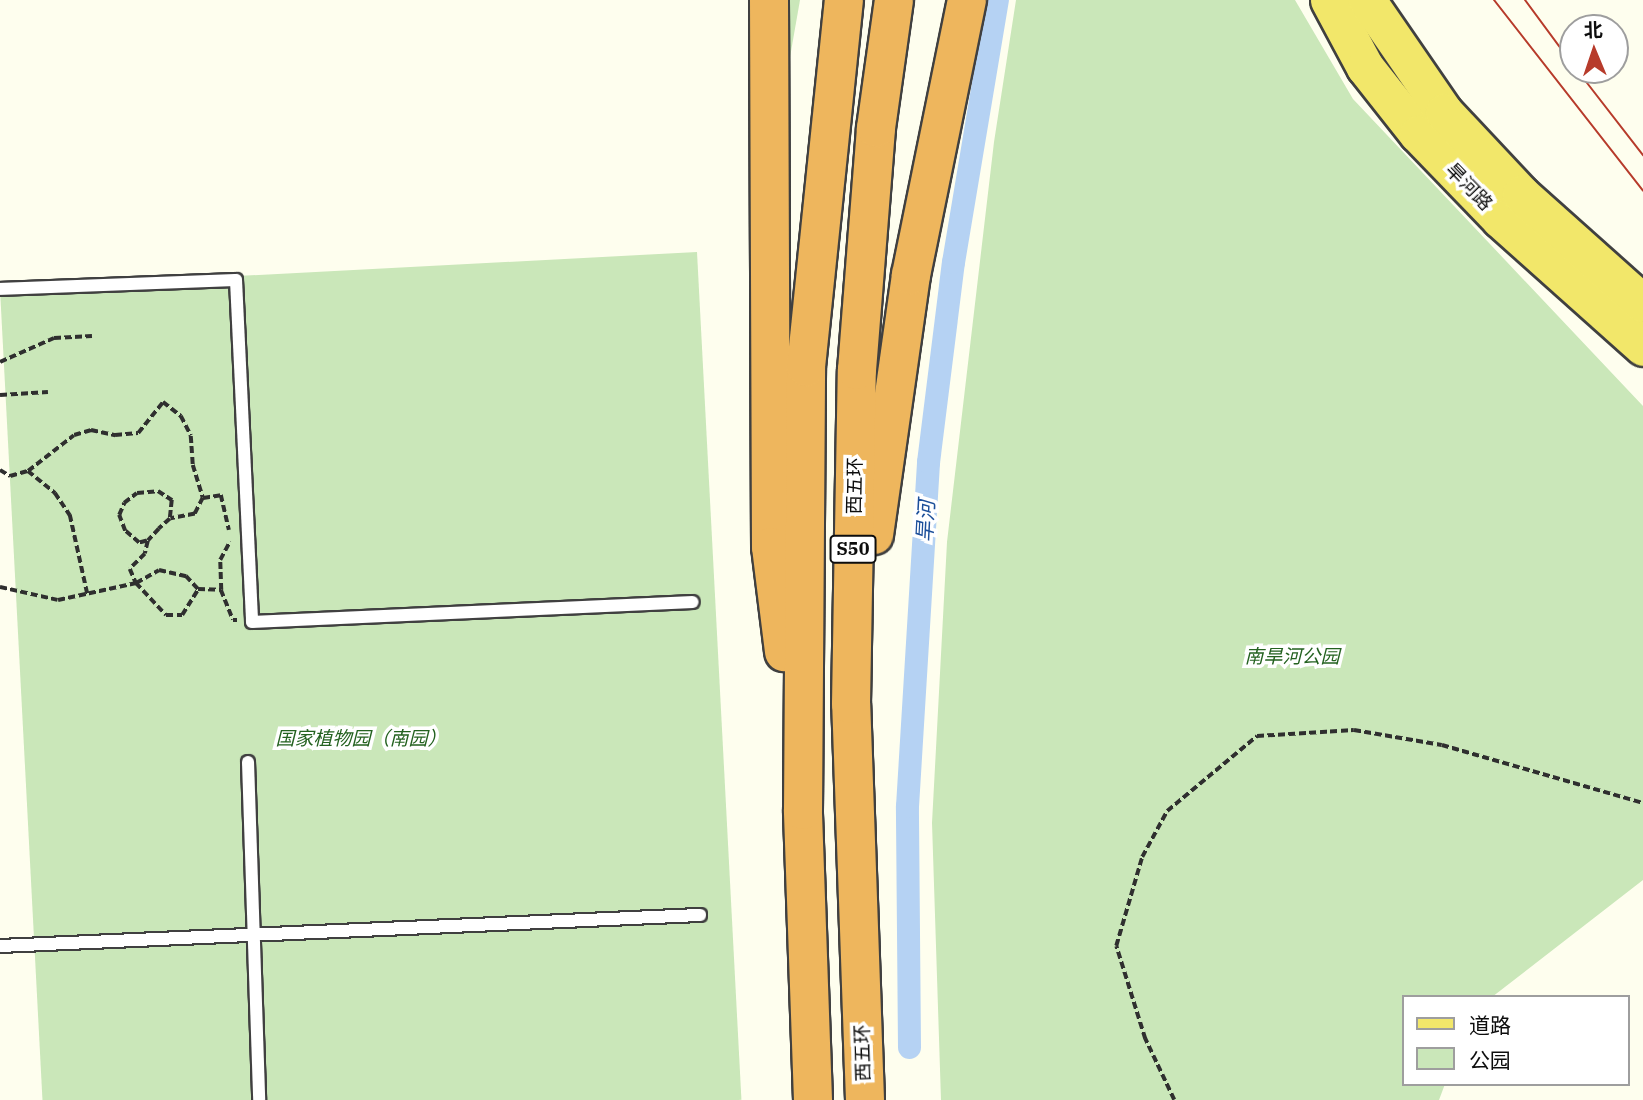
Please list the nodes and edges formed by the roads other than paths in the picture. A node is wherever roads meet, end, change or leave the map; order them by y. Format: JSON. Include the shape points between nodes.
{"nodes":[{"id":1,"x":769,"y":0,"type":"edge"},
{"id":2,"x":844,"y":0,"type":"edge"},
{"id":3,"x":894,"y":0,"type":"edge"},
{"id":4,"x":967,"y":0,"type":"edge"},
{"id":5,"x":1329,"y":0,"type":"edge"},
{"id":6,"x":1367,"y":0,"type":"edge"},
{"id":7,"x":0,"y":289,"type":"edge"},
{"id":8,"x":1643,"y":303,"type":"edge"},
{"id":9,"x":1643,"y":346,"type":"edge"},
{"id":10,"x":693,"y":602,"type":"dead end"},
{"id":11,"x":850,"y":704,"type":"junction"},
{"id":12,"x":248,"y":762,"type":"dead end"},
{"id":13,"x":803,"y":810,"type":"junction"},
{"id":14,"x":700,"y":915,"type":"dead end"},
{"id":15,"x":256,"y":934,"type":"junction"},
{"id":16,"x":0,"y":946,"type":"edge"},
{"id":17,"x":259,"y":1100,"type":"edge"},
{"id":18,"x":813,"y":1100,"type":"edge"},
{"id":19,"x":865,"y":1100,"type":"edge"}],
"edges":[{"from":1,"to":13,"type":"highway","via":[[771,547]]},
{"from":2,"to":13,"type":"highway","number":"S50","via":[[806,367]]},
{"from":3,"to":11,"type":"highway","name":"西五环","number":"S50","via":[[876,128],[857,370]]},
{"from":4,"to":11,"type":"highway","via":[[911,275]]},
{"from":5,"to":9,"type":"main road","name":"旱河路","via":[[1365,67],[1418,134],[1500,219]]},
{"from":6,"to":8,"type":"main road","name":"旱河路","via":[[1444,112],[1521,194]]},
{"from":7,"to":10,"type":"lane","via":[[236,280],[252,622]]},
{"from":11,"to":19,"type":"highway","name":"西五环","number":"S50"},
{"from":12,"to":15,"type":"lane"},
{"from":13,"to":18,"type":"highway","number":"S50"},
{"from":14,"to":15,"type":"lane"},
{"from":15,"to":16,"type":"lane"},
{"from":15,"to":17,"type":"lane"}]}
